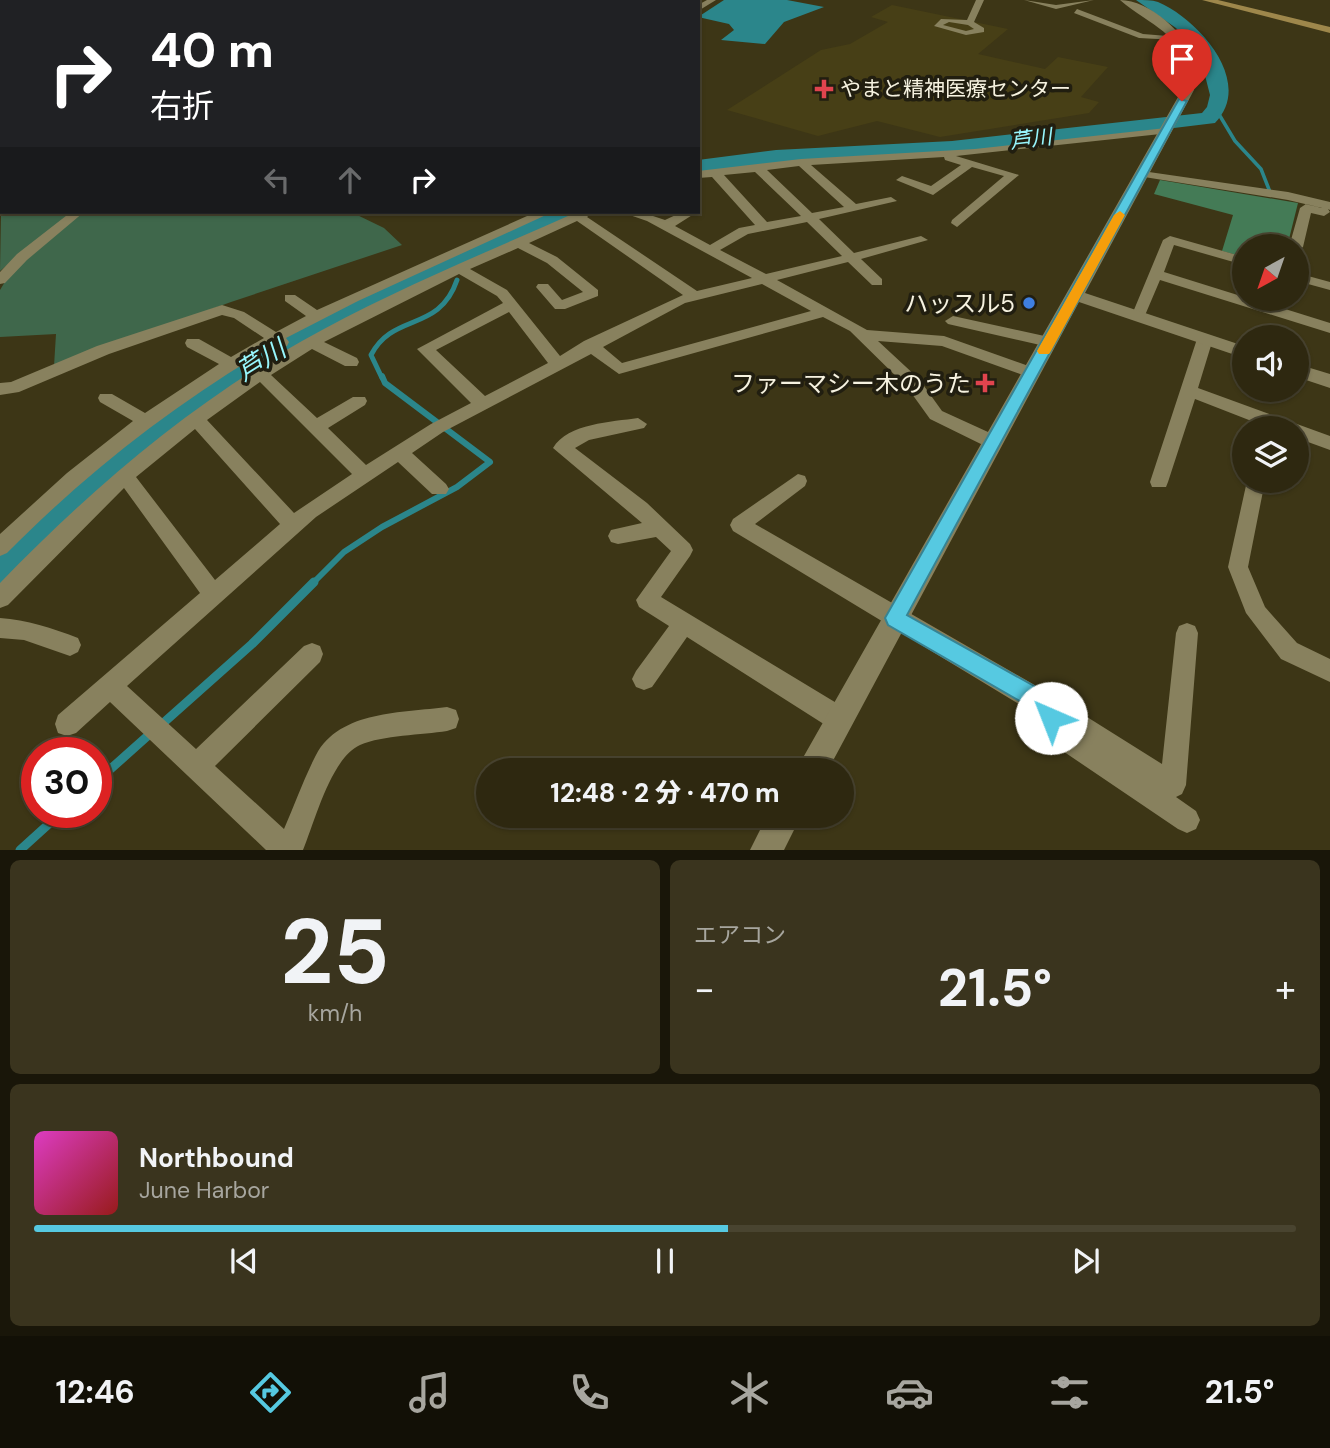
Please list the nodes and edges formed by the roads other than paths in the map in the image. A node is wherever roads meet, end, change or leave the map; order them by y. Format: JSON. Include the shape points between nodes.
{"nodes":[{"id":1,"x":981,"y":0,"type":"edge"},
{"id":2,"x":1028,"y":0,"type":"edge"},
{"id":3,"x":1090,"y":0,"type":"edge"},
{"id":4,"x":1125,"y":0,"type":"edge"},
{"id":5,"x":1207,"y":0,"type":"edge"},
{"id":6,"x":1077,"y":11,"type":"dead end"},
{"id":7,"x":970,"y":23,"type":"dead end"},
{"id":8,"x":1330,"y":30,"type":"edge"},
{"id":9,"x":1176,"y":37,"type":"junction"},
{"id":10,"x":1170,"y":124,"type":"junction"},
{"id":11,"x":937,"y":155,"type":"junction"},
{"id":12,"x":801,"y":162,"type":"junction"},
{"id":13,"x":969,"y":164,"type":"junction"},
{"id":14,"x":757,"y":167,"type":"junction"},
{"id":15,"x":714,"y":172,"type":"junction"},
{"id":16,"x":1142,"y":174,"type":"junction"},
{"id":17,"x":700,"y":175,"type":"edge"},
{"id":18,"x":902,"y":180,"type":"dead end"},
{"id":19,"x":891,"y":201,"type":"dead end"},
{"id":20,"x":1330,"y":206,"type":"edge"},
{"id":21,"x":854,"y":209,"type":"junction"},
{"id":22,"x":1330,"y":213,"type":"edge"},
{"id":23,"x":76,"y":214,"type":"edge"},
{"id":24,"x":531,"y":214,"type":"edge"},
{"id":25,"x":583,"y":214,"type":"edge"},
{"id":26,"x":632,"y":214,"type":"edge"},
{"id":27,"x":687,"y":214,"type":"edge"},
{"id":28,"x":540,"y":215,"type":"junction"},
{"id":29,"x":810,"y":218,"type":"junction"},
{"id":30,"x":957,"y":223,"type":"dead end"},
{"id":31,"x":558,"y":225,"type":"junction"},
{"id":32,"x":664,"y":226,"type":"junction"},
{"id":33,"x":764,"y":227,"type":"junction"},
{"id":34,"x":1299,"y":234,"type":"edge"},
{"id":35,"x":921,"y":240,"type":"dead end"},
{"id":36,"x":519,"y":243,"type":"junction"},
{"id":37,"x":709,"y":251,"type":"junction"},
{"id":38,"x":850,"y":257,"type":"junction"},
{"id":39,"x":1232,"y":258,"type":"edge"},
{"id":40,"x":461,"y":270,"type":"junction"},
{"id":41,"x":1156,"y":274,"type":"junction"},
{"id":42,"x":761,"y":279,"type":"junction"},
{"id":43,"x":0,"y":280,"type":"edge"},
{"id":44,"x":1309,"y":280,"type":"edge"},
{"id":45,"x":877,"y":282,"type":"dead end"},
{"id":46,"x":1330,"y":286,"type":"edge"},
{"id":47,"x":543,"y":287,"type":"dead end"},
{"id":48,"x":1074,"y":295,"type":"junction"},
{"id":49,"x":694,"y":296,"type":"junction"},
{"id":50,"x":290,"y":298,"type":"dead end"},
{"id":51,"x":512,"y":305,"type":"junction"},
{"id":52,"x":823,"y":312,"type":"junction"},
{"id":53,"x":316,"y":316,"type":"junction"},
{"id":54,"x":1138,"y":317,"type":"junction"},
{"id":55,"x":953,"y":321,"type":"dead end"},
{"id":56,"x":1330,"y":328,"type":"edge"},
{"id":57,"x":862,"y":335,"type":"junction"},
{"id":58,"x":275,"y":338,"type":"junction"},
{"id":59,"x":1205,"y":339,"type":"junction"},
{"id":60,"x":1049,"y":342,"type":"junction"},
{"id":61,"x":193,"y":343,"type":"dead end"},
{"id":62,"x":590,"y":345,"type":"junction"},
{"id":63,"x":305,"y":348,"type":"junction"},
{"id":64,"x":1232,"y":348,"type":"edge"},
{"id":65,"x":351,"y":362,"type":"dead end"},
{"id":66,"x":557,"y":363,"type":"junction"},
{"id":67,"x":230,"y":365,"type":"junction"},
{"id":68,"x":1031,"y":373,"type":"junction"},
{"id":69,"x":262,"y":374,"type":"junction"},
{"id":70,"x":1309,"y":374,"type":"edge"},
{"id":71,"x":1330,"y":381,"type":"edge"},
{"id":72,"x":0,"y":389,"type":"edge"},
{"id":73,"x":1189,"y":391,"type":"junction"},
{"id":74,"x":106,"y":398,"type":"dead end"},
{"id":75,"x":359,"y":401,"type":"dead end"},
{"id":76,"x":482,"y":403,"type":"junction"},
{"id":77,"x":1248,"y":416,"type":"edge"},
{"id":78,"x":197,"y":419,"type":"junction"},
{"id":79,"x":148,"y":422,"type":"junction"},
{"id":80,"x":638,"y":424,"type":"dead end"},
{"id":81,"x":316,"y":427,"type":"junction"},
{"id":82,"x":1309,"y":435,"type":"edge"},
{"id":83,"x":993,"y":442,"type":"junction"},
{"id":84,"x":1330,"y":443,"type":"edge"},
{"id":85,"x":399,"y":452,"type":"junction"},
{"id":86,"x":364,"y":474,"type":"junction"},
{"id":87,"x":125,"y":476,"type":"junction"},
{"id":88,"x":798,"y":481,"type":"dead end"},
{"id":89,"x":1159,"y":482,"type":"dead end"},
{"id":90,"x":439,"y":489,"type":"dead end"},
{"id":91,"x":1253,"y":493,"type":"edge"},
{"id":92,"x":293,"y":525,"type":"junction"},
{"id":93,"x":661,"y":528,"type":"junction"},
{"id":94,"x":618,"y":536,"type":"dead end"},
{"id":95,"x":0,"y":547,"type":"edge"},
{"id":96,"x":214,"y":594,"type":"junction"},
{"id":97,"x":0,"y":598,"type":"edge"},
{"id":98,"x":895,"y":618,"type":"junction"},
{"id":99,"x":684,"y":623,"type":"junction"},
{"id":100,"x":0,"y":628,"type":"edge"},
{"id":101,"x":1187,"y":633,"type":"dead end"},
{"id":102,"x":70,"y":645,"type":"dead end"},
{"id":103,"x":312,"y":654,"type":"dead end"},
{"id":104,"x":1330,"y":671,"type":"edge"},
{"id":105,"x":644,"y":679,"type":"dead end"},
{"id":106,"x":110,"y":686,"type":"junction"},
{"id":107,"x":1044,"y":703,"type":"junction"},
{"id":108,"x":447,"y":719,"type":"dead end"},
{"id":109,"x":839,"y":719,"type":"junction"},
{"id":110,"x":67,"y":724,"type":"dead end"},
{"id":111,"x":818,"y":758,"type":"edge"},
{"id":112,"x":196,"y":766,"type":"junction"},
{"id":113,"x":1187,"y":820,"type":"dead end"},
{"id":114,"x":778,"y":828,"type":"edge"},
{"id":115,"x":288,"y":849,"type":"edge"},
{"id":116,"x":766,"y":849,"type":"edge"}],
"edges":[{"from":1,"to":7,"type":"street"},
{"from":2,"to":3,"type":"street","via":[[1055,7]]},
{"from":4,"to":9,"type":"street"},
{"from":5,"to":8,"type":"main road"},
{"from":6,"to":9,"type":"street","via":[[1142,36]]},
{"from":9,"to":10,"type":"street","via":[[1188,53],[1192,73]]},
{"from":10,"to":11,"type":"street"},
{"from":10,"to":16,"type":"street"},
{"from":11,"to":12,"type":"street"},
{"from":11,"to":13,"type":"street"},
{"from":12,"to":14,"type":"street"},
{"from":12,"to":21,"type":"street"},
{"from":13,"to":18,"type":"street","via":[[933,191]]},
{"from":13,"to":30,"type":"street","via":[[1013,175]]},
{"from":14,"to":15,"type":"street"},
{"from":14,"to":29,"type":"street"},
{"from":15,"to":17,"type":"street"},
{"from":15,"to":33,"type":"street"},
{"from":16,"to":20,"type":"street"},
{"from":16,"to":48,"type":"street"},
{"from":19,"to":21,"type":"street"},
{"from":21,"to":29,"type":"street"},
{"from":22,"to":34,"type":"street","via":[[1306,208]]},
{"from":23,"to":43,"type":"street"},
{"from":24,"to":28,"type":"street"},
{"from":25,"to":31,"type":"street"},
{"from":25,"to":49,"type":"street"},
{"from":26,"to":32,"type":"street"},
{"from":27,"to":32,"type":"street"},
{"from":28,"to":31,"type":"street"},
{"from":28,"to":53,"type":"street"},
{"from":29,"to":33,"type":"street"},
{"from":29,"to":38,"type":"street"},
{"from":31,"to":36,"type":"street"},
{"from":32,"to":37,"type":"street"},
{"from":33,"to":37,"type":"street"},
{"from":35,"to":38,"type":"street"},
{"from":36,"to":40,"type":"street"},
{"from":36,"to":47,"type":"street","via":[[552,260],[593,293],[560,306]]},
{"from":37,"to":42,"type":"street"},
{"from":38,"to":42,"type":"street"},
{"from":38,"to":45,"type":"street"},
{"from":39,"to":41,"type":"street","via":[[1170,240]]},
{"from":40,"to":51,"type":"street","via":[[495,287]]},
{"from":40,"to":63,"type":"street","via":[[355,319]]},
{"from":41,"to":54,"type":"street"},
{"from":41,"to":56,"type":"street"},
{"from":42,"to":49,"type":"street"},
{"from":42,"to":52,"type":"street"},
{"from":44,"to":46,"type":"street"},
{"from":48,"to":54,"type":"street"},
{"from":48,"to":60,"type":"street"},
{"from":49,"to":62,"type":"street","via":[[658,309]]},
{"from":50,"to":53,"type":"street"},
{"from":51,"to":66,"type":"street"},
{"from":51,"to":76,"type":"street","via":[[425,349]]},
{"from":52,"to":57,"type":"street"},
{"from":52,"to":62,"type":"street","via":[[619,369]]},
{"from":53,"to":58,"type":"street"},
{"from":54,"to":59,"type":"street"},
{"from":55,"to":60,"type":"street"},
{"from":57,"to":68,"type":"street","via":[[944,341]]},
{"from":57,"to":83,"type":"street","via":[[913,383],[936,415]]},
{"from":58,"to":63,"type":"street"},
{"from":58,"to":67,"type":"street"},
{"from":58,"to":72,"type":"street","via":[[239,315],[222,310]]},
{"from":59,"to":64,"type":"street"},
{"from":59,"to":73,"type":"street"},
{"from":60,"to":68,"type":"street"},
{"from":61,"to":67,"type":"street"},
{"from":62,"to":66,"type":"street"},
{"from":63,"to":65,"type":"street"},
{"from":63,"to":69,"type":"street"},
{"from":66,"to":76,"type":"street"},
{"from":67,"to":79,"type":"street"},
{"from":68,"to":83,"type":"street"},
{"from":69,"to":78,"type":"street"},
{"from":69,"to":81,"type":"street"},
{"from":70,"to":71,"type":"street"},
{"from":73,"to":77,"type":"street"},
{"from":73,"to":89,"type":"street"},
{"from":74,"to":79,"type":"street"},
{"from":75,"to":81,"type":"street"},
{"from":76,"to":85,"type":"street"},
{"from":78,"to":87,"type":"street"},
{"from":78,"to":92,"type":"street"},
{"from":79,"to":95,"type":"street","via":[[47,502]]},
{"from":80,"to":93,"type":"street","via":[[584,434],[562,448]]},
{"from":81,"to":86,"type":"street"},
{"from":82,"to":84,"type":"street"},
{"from":83,"to":98,"type":"street"},
{"from":85,"to":86,"type":"street"},
{"from":85,"to":90,"type":"street"},
{"from":86,"to":92,"type":"street"},
{"from":87,"to":96,"type":"street"},
{"from":87,"to":97,"type":"street","via":[[69,524]]},
{"from":88,"to":98,"type":"street","via":[[740,525]]},
{"from":91,"to":104,"type":"street","via":[[1238,567],[1257,613],[1289,652]]},
{"from":92,"to":96,"type":"street"},
{"from":93,"to":94,"type":"street"},
{"from":93,"to":99,"type":"street","via":[[683,550],[647,600]]},
{"from":96,"to":106,"type":"street"},
{"from":98,"to":107,"type":"street"},
{"from":98,"to":109,"type":"street"},
{"from":99,"to":105,"type":"street"},
{"from":99,"to":109,"type":"street"},
{"from":100,"to":102,"type":"street","via":[[24,630]]},
{"from":101,"to":107,"type":"street","via":[[1173,785]]},
{"from":103,"to":112,"type":"street"},
{"from":106,"to":110,"type":"street"},
{"from":106,"to":112,"type":"street"},
{"from":107,"to":113,"type":"street","via":[[1057,732]]},
{"from":108,"to":115,"type":"street","via":[[369,730],[340,744],[326,762]]},
{"from":109,"to":111,"type":"street"},
{"from":112,"to":115,"type":"street"},
{"from":114,"to":116,"type":"street"}]}
